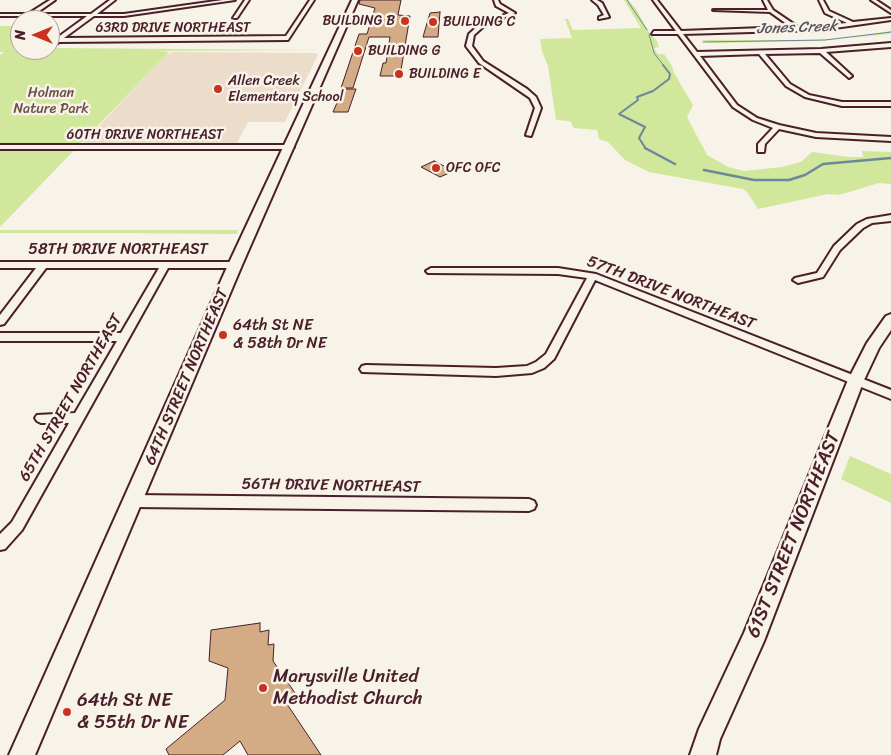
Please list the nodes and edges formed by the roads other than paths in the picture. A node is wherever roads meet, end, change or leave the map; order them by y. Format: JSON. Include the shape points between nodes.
{"nodes":[{"id":1,"x":53,"y":0,"type":"edge"},
{"id":2,"x":114,"y":0,"type":"edge"},
{"id":3,"x":190,"y":0,"type":"edge"},
{"id":4,"x":233,"y":0,"type":"edge"},
{"id":5,"x":247,"y":0,"type":"edge"},
{"id":6,"x":312,"y":0,"type":"edge"},
{"id":7,"x":355,"y":0,"type":"edge"},
{"id":8,"x":496,"y":0,"type":"edge"},
{"id":9,"x":594,"y":0,"type":"edge"},
{"id":10,"x":655,"y":0,"type":"edge"},
{"id":11,"x":765,"y":0,"type":"edge"},
{"id":12,"x":821,"y":0,"type":"edge"},
{"id":13,"x":873,"y":0,"type":"edge"},
{"id":14,"x":195,"y":5,"type":"junction"},
{"id":15,"x":37,"y":10,"type":"edge"},
{"id":16,"x":167,"y":10,"type":"junction"},
{"id":17,"x":716,"y":10,"type":"dead end"},
{"id":18,"x":771,"y":11,"type":"junction"},
{"id":19,"x":891,"y":12,"type":"edge"},
{"id":20,"x":60,"y":15,"type":"edge"},
{"id":21,"x":93,"y":15,"type":"junction"},
{"id":22,"x":170,"y":16,"type":"dead end"},
{"id":23,"x":235,"y":16,"type":"dead end"},
{"id":24,"x":601,"y":18,"type":"dead end"},
{"id":25,"x":891,"y":19,"type":"edge"},
{"id":26,"x":853,"y":24,"type":"junction"},
{"id":27,"x":797,"y":29,"type":"junction"},
{"id":28,"x":679,"y":32,"type":"junction"},
{"id":29,"x":654,"y":33,"type":"dead end"},
{"id":30,"x":60,"y":39,"type":"edge"},
{"id":31,"x":60,"y":40,"type":"edge"},
{"id":32,"x":891,"y":45,"type":"edge"},
{"id":33,"x":873,"y":48,"type":"junction"},
{"id":34,"x":821,"y":51,"type":"junction"},
{"id":35,"x":760,"y":52,"type":"junction"},
{"id":36,"x":885,"y":53,"type":"dead end"},
{"id":37,"x":696,"y":54,"type":"junction"},
{"id":38,"x":849,"y":76,"type":"dead end"},
{"id":39,"x":891,"y":104,"type":"edge"},
{"id":40,"x":777,"y":127,"type":"junction"},
{"id":41,"x":529,"y":135,"type":"dead end"},
{"id":42,"x":891,"y":139,"type":"edge"},
{"id":43,"x":0,"y":147,"type":"edge"},
{"id":44,"x":290,"y":147,"type":"junction"},
{"id":45,"x":761,"y":150,"type":"dead end"},
{"id":46,"x":891,"y":218,"type":"edge"},
{"id":47,"x":235,"y":264,"type":"junction"},
{"id":48,"x":0,"y":265,"type":"edge"},
{"id":49,"x":43,"y":265,"type":"junction"},
{"id":50,"x":165,"y":265,"type":"junction"},
{"id":51,"x":431,"y":271,"type":"dead end"},
{"id":52,"x":593,"y":276,"type":"junction"},
{"id":53,"x":798,"y":280,"type":"dead end"},
{"id":54,"x":891,"y":319,"type":"edge"},
{"id":55,"x":0,"y":322,"type":"edge"},
{"id":56,"x":0,"y":337,"type":"edge"},
{"id":57,"x":124,"y":337,"type":"junction"},
{"id":58,"x":366,"y":369,"type":"dead end"},
{"id":59,"x":856,"y":380,"type":"junction"},
{"id":60,"x":891,"y":394,"type":"edge"},
{"id":61,"x":41,"y":418,"type":"dead end"},
{"id":62,"x":78,"y":418,"type":"junction"},
{"id":63,"x":133,"y":501,"type":"junction"},
{"id":64,"x":529,"y":505,"type":"dead end"},
{"id":65,"x":0,"y":544,"type":"edge"},
{"id":66,"x":22,"y":755,"type":"edge"},
{"id":67,"x":703,"y":755,"type":"edge"}],
"edges":[{"from":1,"to":15,"type":"street"},
{"from":2,"to":21,"type":"street"},
{"from":3,"to":14,"type":"street"},
{"from":4,"to":14,"type":"street"},
{"from":5,"to":23,"type":"street"},
{"from":6,"to":31,"type":"street","name":"63RD DRIVE NORTHEAST","via":[[288,38]]},
{"from":7,"to":44,"type":"main road","name":"64TH STREET NORTHEAST"},
{"from":8,"to":41,"type":"street","via":[[498,5],[513,13],[482,25],[472,34],[469,46],[481,62],[533,97],[538,108]]},
{"from":9,"to":24,"type":"street","via":[[606,16]]},
{"from":10,"to":28,"type":"street"},
{"from":11,"to":18,"type":"street"},
{"from":12,"to":26,"type":"street","via":[[827,12]]},
{"from":13,"to":19,"type":"street"},
{"from":14,"to":16,"type":"street"},
{"from":16,"to":21,"type":"street"},
{"from":16,"to":22,"type":"street"},
{"from":17,"to":18,"type":"street"},
{"from":18,"to":27,"type":"street"},
{"from":20,"to":21,"type":"street"},
{"from":21,"to":30,"type":"street"},
{"from":25,"to":26,"type":"street"},
{"from":26,"to":27,"type":"street"},
{"from":27,"to":28,"type":"street"},
{"from":28,"to":29,"type":"street"},
{"from":28,"to":37,"type":"street"},
{"from":32,"to":33,"type":"street"},
{"from":33,"to":34,"type":"street"},
{"from":33,"to":36,"type":"street"},
{"from":34,"to":35,"type":"street"},
{"from":34,"to":38,"type":"street"},
{"from":35,"to":37,"type":"street"},
{"from":35,"to":39,"type":"street","via":[[794,90],[815,99],[842,104]]},
{"from":37,"to":40,"type":"street","via":[[735,106],[755,119]]},
{"from":40,"to":42,"type":"street","via":[[816,135]]},
{"from":40,"to":45,"type":"street","via":[[762,144]]},
{"from":43,"to":44,"type":"street","name":"60TH DRIVE NORTHEAST"},
{"from":44,"to":47,"type":"main road","name":"64TH STREET NORTHEAST"},
{"from":46,"to":53,"type":"street","via":[[860,226],[838,248],[820,275]]},
{"from":47,"to":50,"type":"street","name":"58TH DRIVE NORTHEAST"},
{"from":47,"to":63,"type":"main road","name":"64TH STREET NORTHEAST"},
{"from":48,"to":49,"type":"street","name":"58TH DRIVE NORTHEAST"},
{"from":49,"to":50,"type":"street","name":"58TH DRIVE NORTHEAST"},
{"from":49,"to":55,"type":"street"},
{"from":50,"to":57,"type":"street","name":"65TH STREET NORTHEAST"},
{"from":51,"to":52,"type":"street","name":"57TH DRIVE NORTHEAST","via":[[558,271]]},
{"from":52,"to":58,"type":"street","via":[[550,356],[528,370]]},
{"from":52,"to":59,"type":"street","name":"57TH DRIVE NORTHEAST"},
{"from":54,"to":59,"type":"main road","name":"61ST STREET NORTHEAST","via":[[872,347]]},
{"from":56,"to":57,"type":"street"},
{"from":57,"to":62,"type":"street","name":"65TH STREET NORTHEAST"},
{"from":59,"to":60,"type":"street","name":"57TH DRIVE NORTHEAST"},
{"from":59,"to":67,"type":"main road","name":"61ST STREET NORTHEAST"},
{"from":61,"to":62,"type":"street"},
{"from":62,"to":65,"type":"street","name":"65TH STREET NORTHEAST","via":[[17,526]]},
{"from":63,"to":64,"type":"street","name":"56TH DRIVE NORTHEAST"},
{"from":63,"to":66,"type":"main road","name":"64TH STREET NORTHEAST"}]}
